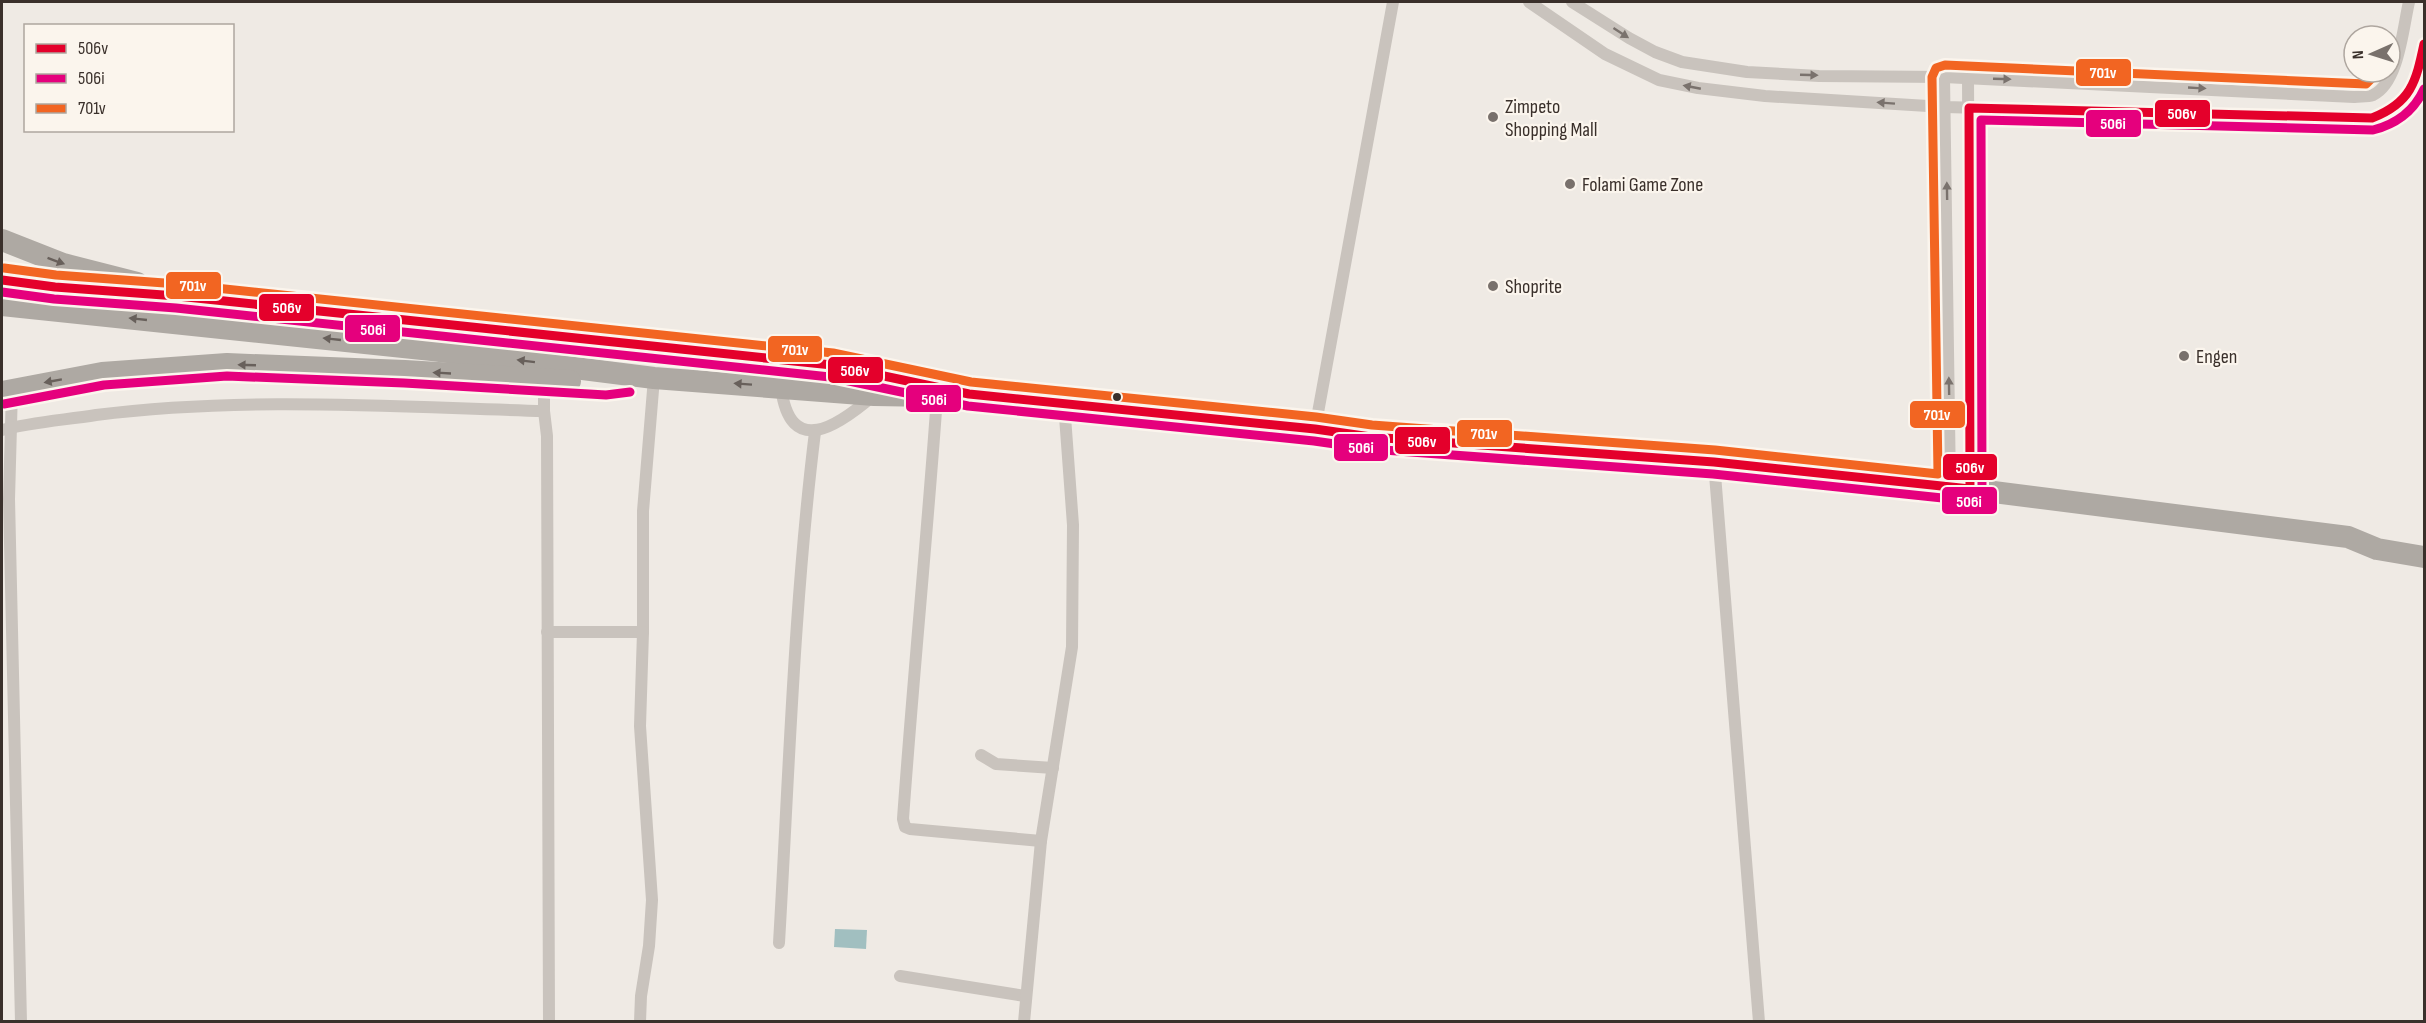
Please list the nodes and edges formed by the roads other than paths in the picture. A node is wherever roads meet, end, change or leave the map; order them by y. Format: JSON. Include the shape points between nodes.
{"nodes":[{"id":1,"x":1393,"y":2,"type":"edge"},
{"id":2,"x":1529,"y":2,"type":"edge"},
{"id":3,"x":1572,"y":2,"type":"edge"},
{"id":4,"x":2409,"y":2,"type":"edge"},
{"id":5,"x":2424,"y":44,"type":"edge"},
{"id":6,"x":1944,"y":77,"type":"junction"},
{"id":7,"x":1968,"y":78,"type":"junction"},
{"id":8,"x":1944,"y":107,"type":"junction"},
{"id":9,"x":1969,"y":108,"type":"junction"},
{"id":10,"x":2,"y":240,"type":"edge"},
{"id":11,"x":2,"y":280,"type":"edge"},
{"id":12,"x":177,"y":296,"type":"junction"},
{"id":13,"x":2,"y":305,"type":"edge"},
{"id":14,"x":650,"y":377,"type":"junction"},
{"id":15,"x":544,"y":379,"type":"junction"},
{"id":16,"x":781,"y":387,"type":"junction"},
{"id":17,"x":7,"y":390,"type":"edge"},
{"id":18,"x":969,"y":394,"type":"junction"},
{"id":19,"x":874,"y":395,"type":"junction"},
{"id":20,"x":937,"y":397,"type":"junction"},
{"id":21,"x":1064,"y":403,"type":"junction"},
{"id":22,"x":544,"y":411,"type":"junction"},
{"id":23,"x":6,"y":429,"type":"edge"},
{"id":24,"x":1315,"y":429,"type":"junction"},
{"id":25,"x":815,"y":432,"type":"junction"},
{"id":26,"x":1714,"y":462,"type":"junction"},
{"id":27,"x":1960,"y":488,"type":"junction"},
{"id":28,"x":2424,"y":557,"type":"edge"},
{"id":29,"x":547,"y":632,"type":"junction"},
{"id":30,"x":643,"y":632,"type":"junction"},
{"id":31,"x":981,"y":755,"type":"dead end"},
{"id":32,"x":1053,"y":768,"type":"junction"},
{"id":33,"x":1041,"y":842,"type":"junction"},
{"id":34,"x":779,"y":943,"type":"dead end"},
{"id":35,"x":900,"y":976,"type":"dead end"},
{"id":36,"x":1025,"y":996,"type":"junction"},
{"id":37,"x":21,"y":1022,"type":"edge"},
{"id":38,"x":549,"y":1022,"type":"edge"},
{"id":39,"x":640,"y":1022,"type":"edge"},
{"id":40,"x":1024,"y":1022,"type":"edge"},
{"id":41,"x":1759,"y":1022,"type":"edge"}],
"edges":[{"from":1,"to":24,"type":"street"},
{"from":8,"to":2,"type":"street","one_way":true,"via":[[1765,96],[1659,80],[1605,54]]},
{"from":3,"to":6,"type":"street","one_way":true,"via":[[1629,38],[1682,62],[1747,72]]},
{"from":7,"to":4,"type":"street","one_way":true,"via":[[2370,96],[2390,78]]},
{"from":5,"to":9,"type":"street","via":[[2413,88],[2404,102],[2372,118]]},
{"from":6,"to":7,"type":"street"},
{"from":6,"to":8,"type":"street"},
{"from":7,"to":9,"type":"street"},
{"from":8,"to":9,"type":"street"},
{"from":27,"to":8,"type":"street","one_way":true},
{"from":9,"to":27,"type":"street"},
{"from":10,"to":12,"type":"highway","one_way":true,"via":[[63,264]]},
{"from":11,"to":12,"type":"highway"},
{"from":12,"to":18,"type":"highway","via":[[832,365]]},
{"from":14,"to":13,"type":"highway","one_way":true},
{"from":14,"to":15,"type":"highway","via":[[607,383]]},
{"from":16,"to":14,"type":"highway","one_way":true},
{"from":14,"to":30,"type":"street"},
{"from":15,"to":17,"type":"highway","one_way":true,"via":[[227,364],[102,372]]},
{"from":15,"to":22,"type":"street"},
{"from":16,"to":19,"type":"highway"},
{"from":16,"to":25,"type":"street","via":[[791,418]]},
{"from":17,"to":23,"type":"street"},
{"from":18,"to":20,"type":"highway"},
{"from":18,"to":21,"type":"highway"},
{"from":19,"to":20,"type":"highway"},
{"from":19,"to":25,"type":"street","via":[[848,418]]},
{"from":20,"to":33,"type":"street","via":[[903,819],[910,829]]},
{"from":21,"to":24,"type":"highway"},
{"from":21,"to":32,"type":"street","via":[[1073,525],[1072,647]]},
{"from":22,"to":23,"type":"street","via":[[259,405],[144,409]]},
{"from":22,"to":29,"type":"street"},
{"from":23,"to":37,"type":"street"},
{"from":24,"to":26,"type":"highway","via":[[1371,437]]},
{"from":25,"to":34,"type":"street","via":[[794,656]]},
{"from":26,"to":27,"type":"highway"},
{"from":26,"to":41,"type":"street"},
{"from":27,"to":28,"type":"highway","via":[[2348,537],[2377,549]]},
{"from":29,"to":30,"type":"street"},
{"from":29,"to":38,"type":"street"},
{"from":30,"to":39,"type":"street","via":[[640,726],[652,900]]},
{"from":31,"to":32,"type":"street","via":[[996,764]]},
{"from":32,"to":33,"type":"street"},
{"from":33,"to":36,"type":"street"},
{"from":35,"to":36,"type":"street"},
{"from":36,"to":40,"type":"street"}]}
